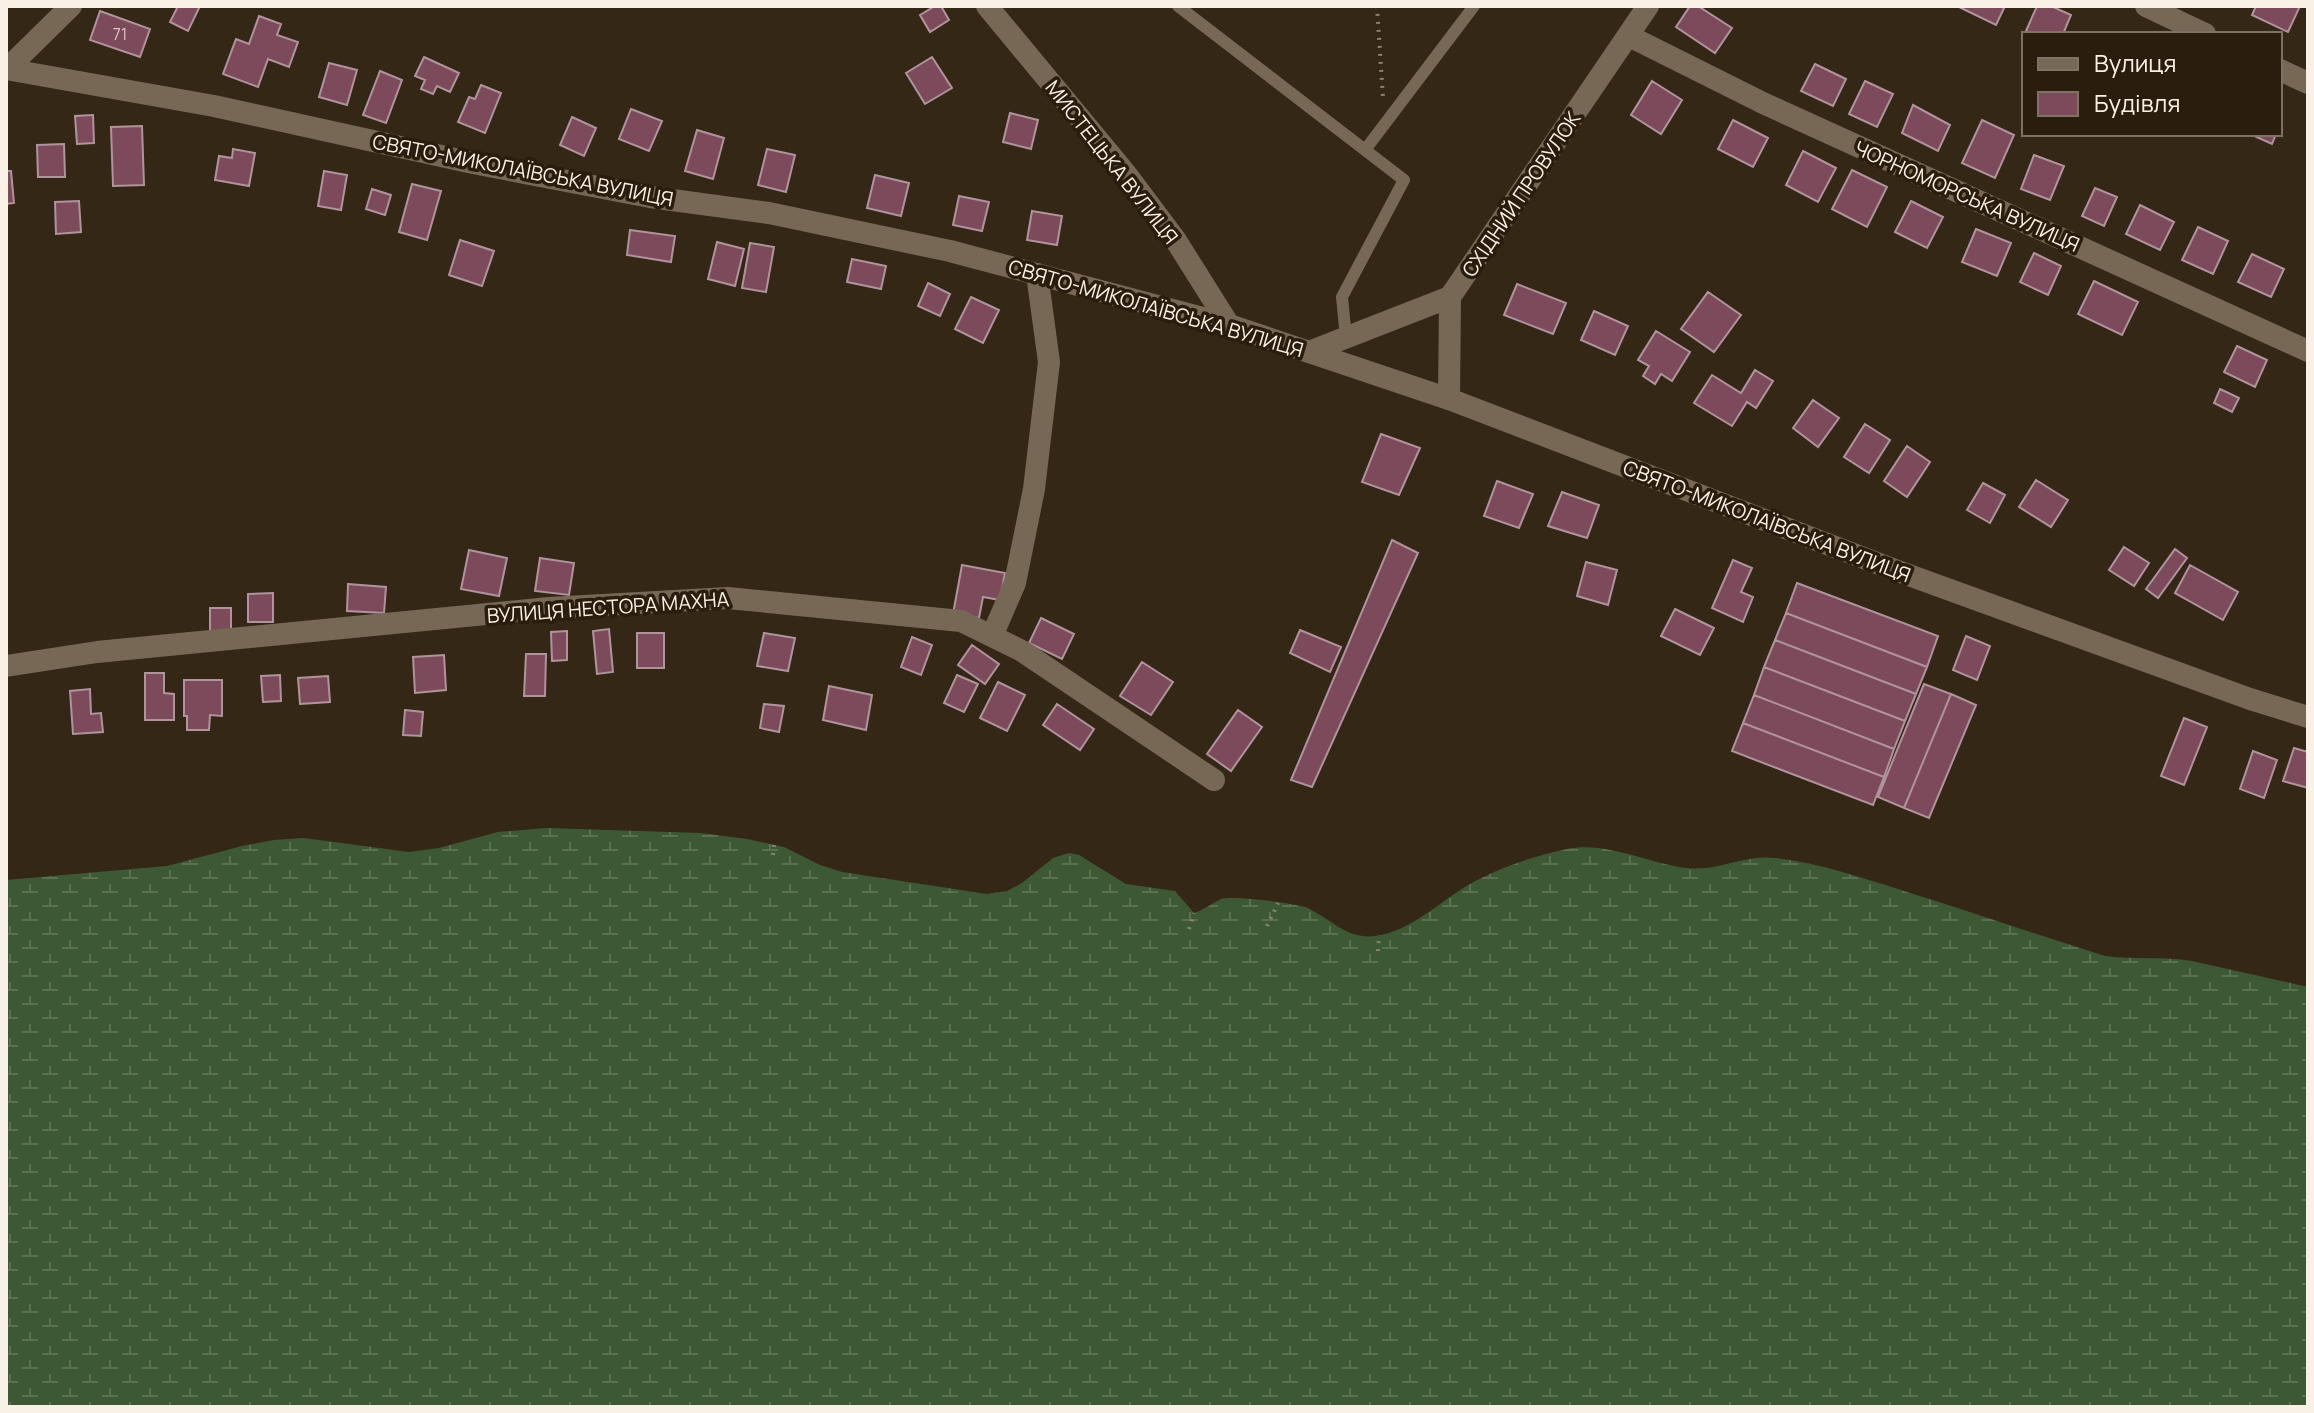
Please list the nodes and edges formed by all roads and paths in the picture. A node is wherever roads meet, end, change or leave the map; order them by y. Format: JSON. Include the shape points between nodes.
{"nodes":[{"id":1,"x":71,"y":6,"type":"edge"},
{"id":2,"x":987,"y":6,"type":"edge"},
{"id":3,"x":1178,"y":6,"type":"edge"},
{"id":4,"x":1377,"y":6,"type":"edge"},
{"id":5,"x":1474,"y":6,"type":"edge"},
{"id":6,"x":1648,"y":6,"type":"edge"},
{"id":7,"x":2146,"y":6,"type":"edge"},
{"id":8,"x":2201,"y":32,"type":"edge"},
{"id":9,"x":1629,"y":36,"type":"junction"},
{"id":10,"x":6,"y":69,"type":"edge"},
{"id":11,"x":2282,"y":71,"type":"edge"},
{"id":12,"x":2308,"y":83,"type":"edge"},
{"id":13,"x":1385,"y":125,"type":"junction"},
{"id":14,"x":1365,"y":150,"type":"junction"},
{"id":15,"x":1037,"y":274,"type":"junction"},
{"id":16,"x":1450,"y":297,"type":"junction"},
{"id":17,"x":1229,"y":325,"type":"junction"},
{"id":18,"x":1346,"y":338,"type":"junction"},
{"id":19,"x":2308,"y":351,"type":"edge"},
{"id":20,"x":1309,"y":352,"type":"junction"},
{"id":21,"x":1449,"y":399,"type":"junction"},
{"id":22,"x":992,"y":636,"type":"junction"},
{"id":23,"x":6,"y":666,"type":"edge"},
{"id":24,"x":2308,"y":717,"type":"edge"},
{"id":25,"x":1214,"y":780,"type":"dead end"},
{"id":26,"x":774,"y":845,"type":"dead end"},
{"id":27,"x":773,"y":855,"type":"dead end"},
{"id":28,"x":1278,"y":903,"type":"dead end"},
{"id":29,"x":1194,"y":913,"type":"dead end"},
{"id":30,"x":1267,"y":926,"type":"dead end"},
{"id":31,"x":1189,"y":929,"type":"dead end"},
{"id":32,"x":1379,"y":935,"type":"dead end"},
{"id":33,"x":1378,"y":951,"type":"dead end"}],
"edges":[{"from":1,"to":10,"type":"street"},
{"from":2,"to":17,"type":"street","name":"МИСТЕЦЬКА ВУЛИЦЯ","via":[[1127,175]]},
{"from":3,"to":14,"type":"lane"},
{"from":4,"to":13,"type":"path"},
{"from":5,"to":13,"type":"lane"},
{"from":6,"to":9,"type":"street","name":"СХІДНИЙ ПРОВУЛОК"},
{"from":7,"to":8,"type":"street"},
{"from":9,"to":16,"type":"street","name":"СХІДНИЙ ПРОВУЛОК"},
{"from":9,"to":19,"type":"street","name":"ЧОРНОМОРСЬКА ВУЛИЦЯ","via":[[1763,103]]},
{"from":10,"to":15,"type":"street","name":"СВЯТО-МИКОЛАЇВСЬКА ВУЛИЦЯ","via":[[214,106],[650,197],[769,213]]},
{"from":11,"to":12,"type":"street"},
{"from":13,"to":14,"type":"lane"},
{"from":14,"to":18,"type":"lane","via":[[1404,180],[1342,297]]},
{"from":15,"to":17,"type":"street","name":"СВЯТО-МИКОЛАЇВСЬКА ВУЛИЦЯ"},
{"from":15,"to":22,"type":"street","via":[[1049,362],[1036,473],[1015,583]]},
{"from":16,"to":18,"type":"street"},
{"from":16,"to":21,"type":"street","name":"СХІДНИЙ ПРОВУЛОК"},
{"from":17,"to":20,"type":"street","name":"СВЯТО-МИКОЛАЇВСЬКА ВУЛИЦЯ"},
{"from":18,"to":20,"type":"street"},
{"from":20,"to":21,"type":"street","name":"СВЯТО-МИКОЛАЇВСЬКА ВУЛИЦЯ"},
{"from":21,"to":24,"type":"street","name":"СВЯТО-МИКОЛАЇВСЬКА ВУЛИЦЯ","via":[[1895,570]]},
{"from":22,"to":23,"type":"street","name":"ВУЛИЦЯ НЕСТОРА МАХНА","via":[[961,621],[728,598],[533,609],[97,652]]},
{"from":22,"to":25,"type":"street","name":"ВУЛИЦЯ НЕСТОРА МАХНА"},
{"from":26,"to":27,"type":"path"},
{"from":28,"to":30,"type":"path"},
{"from":29,"to":31,"type":"path"},
{"from":32,"to":33,"type":"path"}]}
